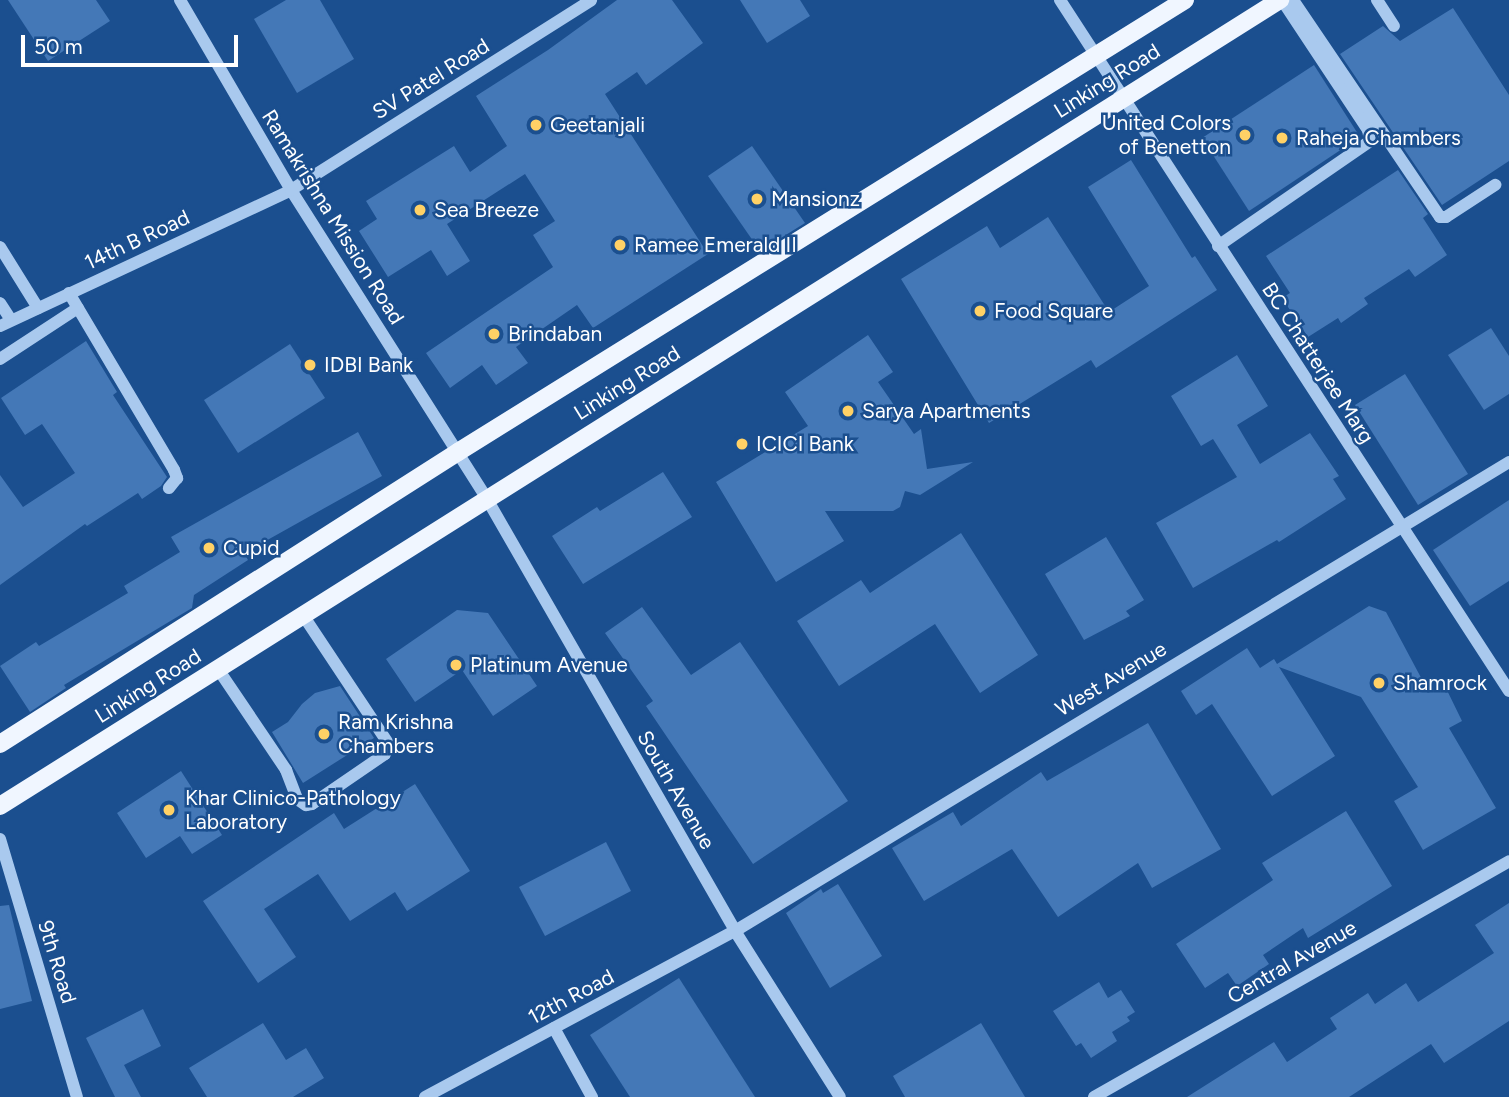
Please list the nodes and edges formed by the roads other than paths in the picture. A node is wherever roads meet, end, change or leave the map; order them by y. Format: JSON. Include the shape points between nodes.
{"nodes":[{"id":1,"x":180,"y":0,"type":"edge"},
{"id":2,"x":591,"y":0,"type":"edge"},
{"id":3,"x":1060,"y":0,"type":"edge"},
{"id":4,"x":1185,"y":0,"type":"edge"},
{"id":5,"x":1281,"y":0,"type":"edge"},
{"id":6,"x":1293,"y":0,"type":"edge"},
{"id":7,"x":1377,"y":0,"type":"edge"},
{"id":8,"x":1394,"y":26,"type":"dead end"},
{"id":9,"x":1095,"y":56,"type":"junction"},
{"id":10,"x":1122,"y":99,"type":"junction"},
{"id":11,"x":1495,"y":185,"type":"dead end"},
{"id":12,"x":291,"y":190,"type":"junction"},
{"id":13,"x":1218,"y":246,"type":"junction"},
{"id":14,"x":1,"y":251,"type":"edge"},
{"id":15,"x":69,"y":293,"type":"junction"},
{"id":16,"x":0,"y":303,"type":"edge"},
{"id":17,"x":38,"y":308,"type":"junction"},
{"id":18,"x":78,"y":308,"type":"junction"},
{"id":19,"x":6,"y":323,"type":"edge"},
{"id":20,"x":0,"y":359,"type":"edge"},
{"id":21,"x":458,"y":452,"type":"junction"},
{"id":22,"x":1509,"y":462,"type":"edge"},
{"id":23,"x":169,"y":488,"type":"dead end"},
{"id":24,"x":487,"y":499,"type":"junction"},
{"id":25,"x":1401,"y":525,"type":"junction"},
{"id":26,"x":303,"y":615,"type":"junction"},
{"id":27,"x":218,"y":669,"type":"junction"},
{"id":28,"x":1509,"y":691,"type":"edge"},
{"id":29,"x":0,"y":744,"type":"edge"},
{"id":30,"x":0,"y":806,"type":"edge"},
{"id":31,"x":0,"y":839,"type":"edge"},
{"id":32,"x":1509,"y":861,"type":"edge"},
{"id":33,"x":735,"y":931,"type":"junction"},
{"id":34,"x":554,"y":1028,"type":"junction"},
{"id":35,"x":77,"y":1097,"type":"edge"},
{"id":36,"x":425,"y":1097,"type":"edge"},
{"id":37,"x":592,"y":1097,"type":"edge"},
{"id":38,"x":840,"y":1097,"type":"edge"},
{"id":39,"x":1094,"y":1097,"type":"edge"}],
"edges":[{"from":1,"to":12,"type":"street","name":"Ramakrishna Mission Road"},
{"from":2,"to":12,"type":"street","name":"SV Patel Road"},
{"from":3,"to":9,"type":"street","name":"BC Chatterjee Marg"},
{"from":4,"to":9,"type":"main road","name":"Linking Road"},
{"from":5,"to":10,"type":"main road","name":"Linking Road"},
{"from":5,"to":13,"type":"street","via":[[1368,130],[1370,141]]},
{"from":6,"to":11,"type":"street","via":[[1436,214],[1447,217]]},
{"from":7,"to":8,"type":"street"},
{"from":9,"to":10,"type":"street","name":"BC Chatterjee Marg"},
{"from":9,"to":21,"type":"main road","name":"Linking Road"},
{"from":10,"to":13,"type":"street","name":"BC Chatterjee Marg"},
{"from":10,"to":24,"type":"main road","name":"Linking Road"},
{"from":12,"to":15,"type":"street","name":"14th B Road"},
{"from":12,"to":21,"type":"street","name":"Ramakrishna Mission Road"},
{"from":13,"to":25,"type":"street","name":"BC Chatterjee Marg"},
{"from":14,"to":17,"type":"street"},
{"from":15,"to":17,"type":"street","name":"14th B Road"},
{"from":15,"to":18,"type":"street"},
{"from":16,"to":19,"type":"street"},
{"from":17,"to":19,"type":"street","name":"14th B Road"},
{"from":18,"to":20,"type":"street"},
{"from":18,"to":23,"type":"street","via":[[174,470],[177,478]]},
{"from":21,"to":24,"type":"street","name":"Ramakrishna Mission Road"},
{"from":21,"to":29,"type":"main road","name":"Linking Road"},
{"from":22,"to":25,"type":"street","name":"West Avenue"},
{"from":24,"to":26,"type":"main road","name":"Linking Road"},
{"from":24,"to":33,"type":"street","name":"South Avenue"},
{"from":25,"to":28,"type":"street","name":"BC Chatterjee Marg"},
{"from":25,"to":33,"type":"street","name":"West Avenue"},
{"from":26,"to":27,"type":"main road","name":"Linking Road"},
{"from":26,"to":27,"type":"street","via":[[388,744],[385,754],[312,804],[297,799],[286,770]]},
{"from":27,"to":30,"type":"main road","name":"Linking Road"},
{"from":31,"to":35,"type":"street","name":"9th Road"},
{"from":32,"to":39,"type":"street","name":"Central Avenue"},
{"from":33,"to":34,"type":"street","name":"12th Road"},
{"from":33,"to":38,"type":"street","name":"South Avenue"},
{"from":34,"to":36,"type":"street","name":"12th Road"},
{"from":34,"to":37,"type":"street"}]}
